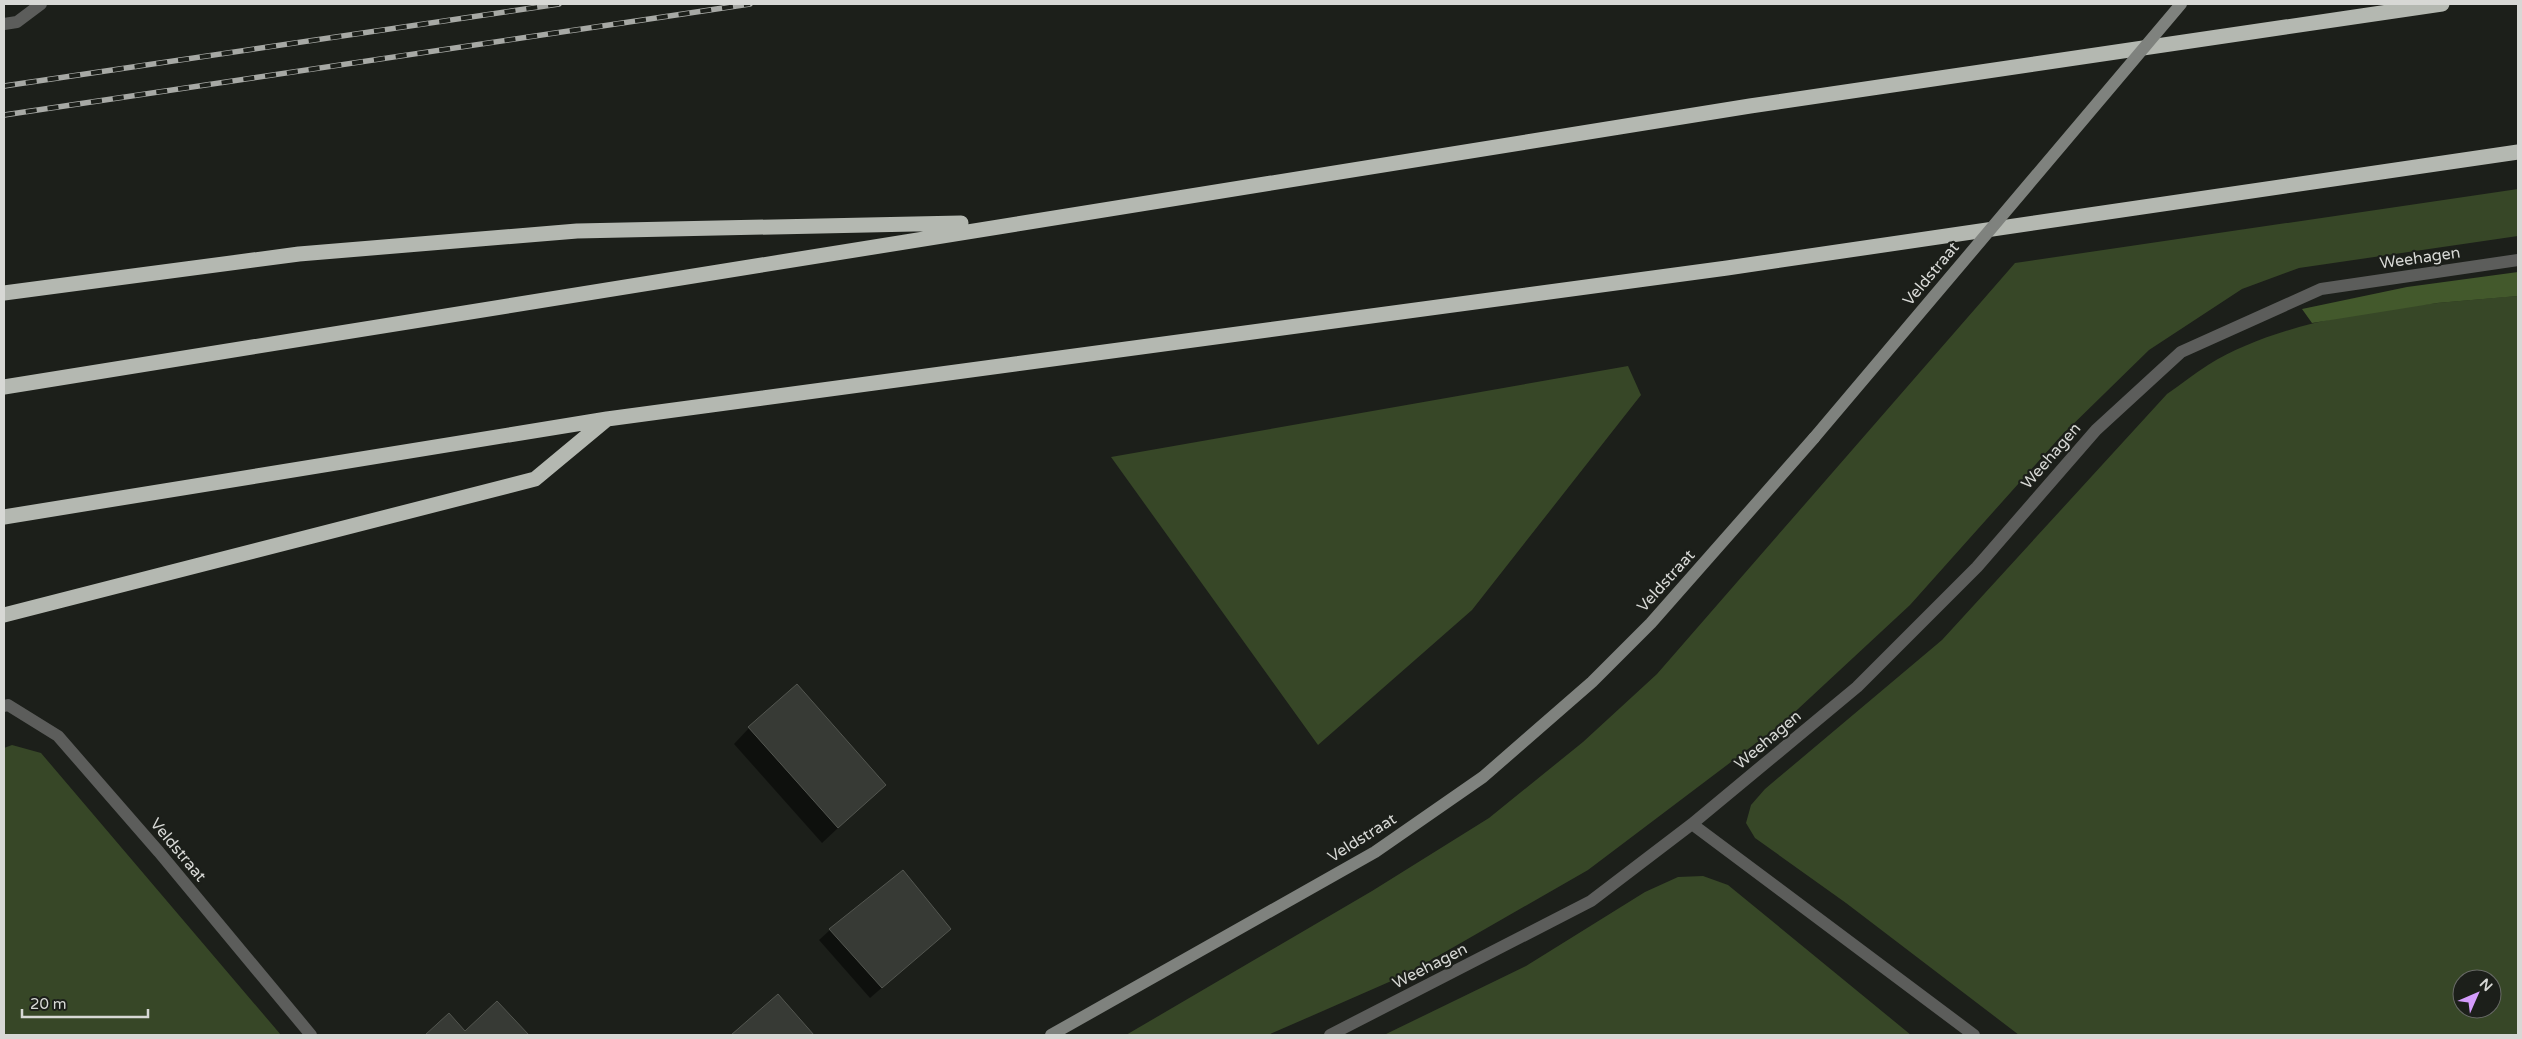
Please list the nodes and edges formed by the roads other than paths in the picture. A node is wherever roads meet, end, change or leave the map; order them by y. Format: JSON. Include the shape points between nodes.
{"nodes":[{"id":1,"x":41,"y":4,"type":"edge"},
{"id":2,"x":2181,"y":4,"type":"edge"},
{"id":3,"x":2442,"y":4,"type":"edge"},
{"id":4,"x":4,"y":24,"type":"edge"},
{"id":5,"x":2518,"y":152,"type":"edge"},
{"id":6,"x":1018,"y":222,"type":"junction"},
{"id":7,"x":2518,"y":260,"type":"edge"},
{"id":8,"x":4,"y":293,"type":"edge"},
{"id":9,"x":4,"y":387,"type":"edge"},
{"id":10,"x":607,"y":419,"type":"junction"},
{"id":11,"x":4,"y":517,"type":"edge"},
{"id":12,"x":4,"y":615,"type":"edge"},
{"id":13,"x":4,"y":706,"type":"edge"},
{"id":14,"x":1692,"y":824,"type":"junction"},
{"id":15,"x":310,"y":1035,"type":"edge"},
{"id":16,"x":1051,"y":1035,"type":"edge"},
{"id":17,"x":1330,"y":1035,"type":"edge"},
{"id":18,"x":1974,"y":1035,"type":"edge"}],
"edges":[{"from":1,"to":4,"type":"street","via":[[17,22]]},
{"from":2,"to":16,"type":"street","name":"Veldstraat","bridge":true,"via":[[1814,438],[1651,623],[1592,682],[1483,777],[1375,852]]},
{"from":3,"to":6,"type":"highway","via":[[1740,108]]},
{"from":5,"to":10,"type":"highway","via":[[1728,268]]},
{"from":6,"to":8,"type":"highway","via":[[577,231],[299,254]]},
{"from":6,"to":9,"type":"highway"},
{"from":7,"to":14,"type":"street","name":"Weehagen","via":[[2321,289],[2181,352],[2096,430],[1977,567],[1857,687]]},
{"from":10,"to":11,"type":"highway"},
{"from":10,"to":12,"type":"highway","via":[[535,479]]},
{"from":13,"to":15,"type":"street","name":"Veldstraat","via":[[8,705],[58,736]]},
{"from":14,"to":17,"type":"street","name":"Weehagen","via":[[1591,901]]},
{"from":14,"to":18,"type":"street"}]}
